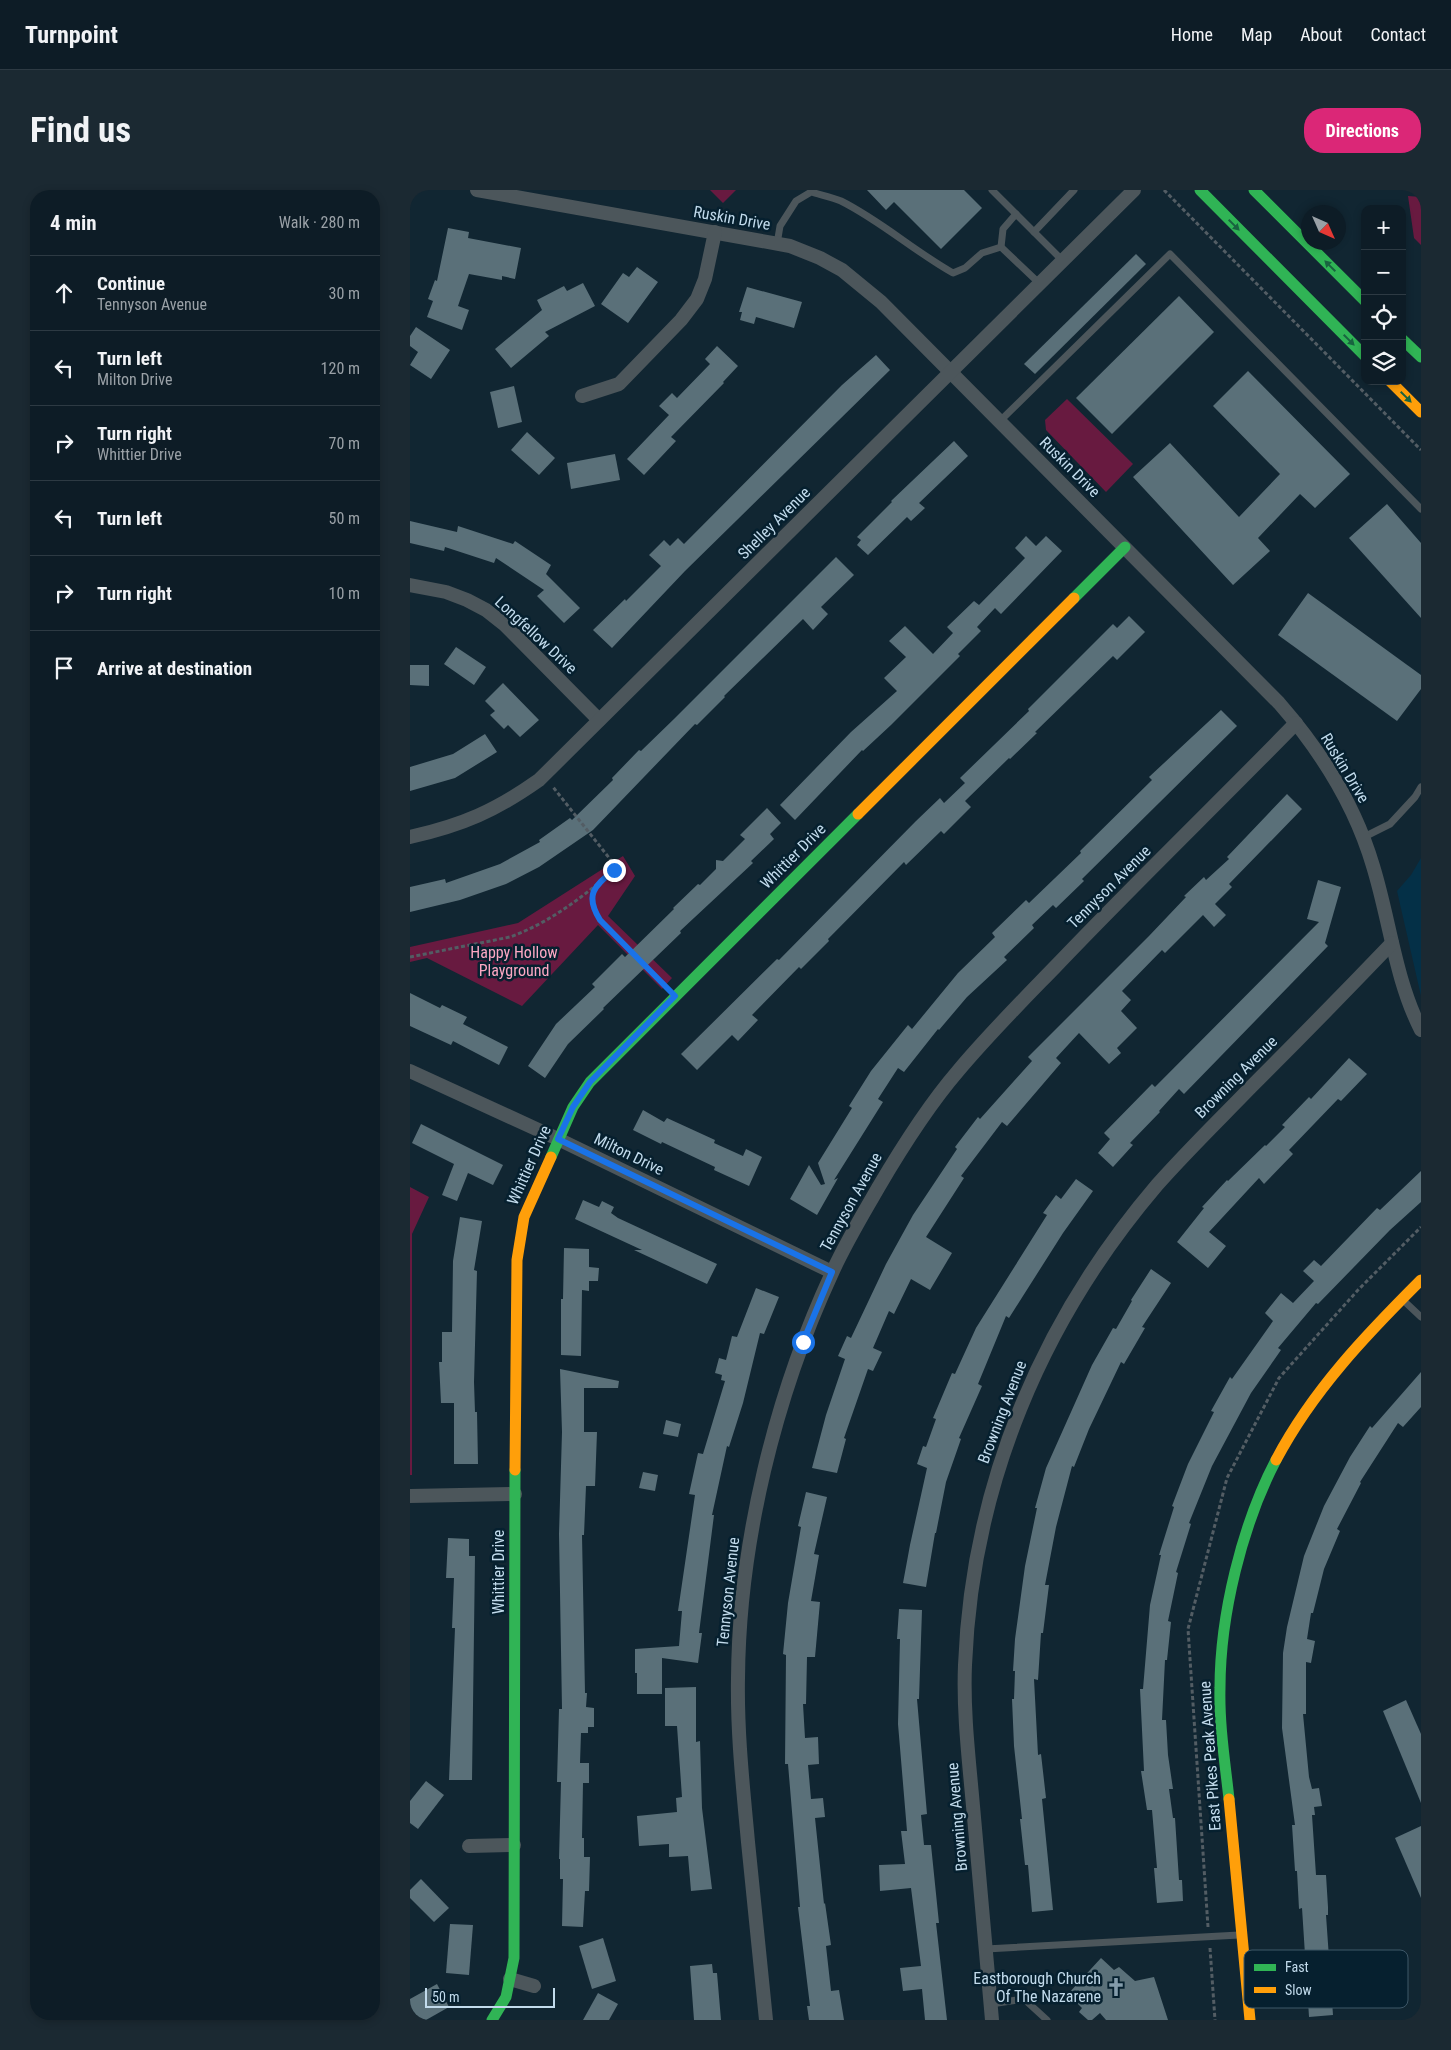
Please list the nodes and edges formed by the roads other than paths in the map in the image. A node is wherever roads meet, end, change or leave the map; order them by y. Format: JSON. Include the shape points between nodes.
{"nodes":[{"id":1,"x":477,"y":190,"type":"edge"},
{"id":2,"x":992,"y":190,"type":"edge"},
{"id":3,"x":1074,"y":190,"type":"edge"},
{"id":4,"x":1134,"y":190,"type":"edge"},
{"id":5,"x":1200,"y":190,"type":"edge"},
{"id":6,"x":1254,"y":190,"type":"edge"},
{"id":7,"x":812,"y":191,"type":"edge"},
{"id":8,"x":1016,"y":214,"type":"junction"},
{"id":9,"x":715,"y":232,"type":"junction"},
{"id":10,"x":1034,"y":232,"type":"junction"},
{"id":11,"x":778,"y":244,"type":"junction"},
{"id":12,"x":1002,"y":247,"type":"junction"},
{"id":13,"x":1063,"y":261,"type":"junction"},
{"id":14,"x":1040,"y":284,"type":"junction"},
{"id":15,"x":1361,"y":297,"type":"edge"},
{"id":16,"x":1403,"y":340,"type":"edge"},
{"id":17,"x":1361,"y":352,"type":"edge"},
{"id":18,"x":1421,"y":358,"type":"edge"},
{"id":19,"x":952,"y":373,"type":"junction"},
{"id":20,"x":1394,"y":385,"type":"edge"},
{"id":21,"x":582,"y":396,"type":"dead end"},
{"id":22,"x":1421,"y":412,"type":"edge"},
{"id":23,"x":1000,"y":421,"type":"junction"},
{"id":24,"x":1421,"y":509,"type":"edge"},
{"id":25,"x":1124,"y":547,"type":"junction"},
{"id":26,"x":410,"y":585,"type":"edge"},
{"id":27,"x":600,"y":720,"type":"junction"},
{"id":28,"x":1296,"y":723,"type":"junction"},
{"id":29,"x":1421,"y":787,"type":"edge"},
{"id":30,"x":410,"y":837,"type":"edge"},
{"id":31,"x":1364,"y":837,"type":"junction"},
{"id":32,"x":1392,"y":943,"type":"junction"},
{"id":33,"x":1420,"y":1025,"type":"edge"},
{"id":34,"x":410,"y":1071,"type":"edge"},
{"id":35,"x":558,"y":1139,"type":"junction"},
{"id":36,"x":832,"y":1272,"type":"junction"},
{"id":37,"x":1421,"y":1280,"type":"edge"},
{"id":38,"x":1402,"y":1299,"type":"junction"},
{"id":39,"x":1421,"y":1317,"type":"edge"},
{"id":40,"x":514,"y":1494,"type":"junction"},
{"id":41,"x":410,"y":1496,"type":"edge"},
{"id":42,"x":514,"y":1845,"type":"junction"},
{"id":43,"x":469,"y":1846,"type":"dead end"},
{"id":44,"x":1242,"y":1935,"type":"junction"},
{"id":45,"x":986,"y":1949,"type":"junction"},
{"id":46,"x":1244,"y":1956,"type":"edge"},
{"id":47,"x":510,"y":1979,"type":"junction"},
{"id":48,"x":534,"y":1986,"type":"dead end"},
{"id":49,"x":991,"y":2004,"type":"junction"},
{"id":50,"x":492,"y":2020,"type":"edge"},
{"id":51,"x":766,"y":2020,"type":"edge"},
{"id":52,"x":992,"y":2020,"type":"edge"},
{"id":53,"x":1047,"y":2020,"type":"edge"}],
"edges":[{"from":1,"to":9,"type":"street","name":"Ruskin Drive"},
{"from":2,"to":8,"type":"lane"},
{"from":3,"to":10,"type":"lane"},
{"from":4,"to":13,"type":"street","name":"Shelley Avenue"},
{"from":5,"to":17,"type":"main road","one_way":true},
{"from":15,"to":6,"type":"main road","one_way":true},
{"from":7,"to":11,"type":"lane","via":[[792,207],[780,226]]},
{"from":7,"to":12,"type":"lane","via":[[840,200],[953,273],[965,268],[982,253]]},
{"from":8,"to":10,"type":"lane"},
{"from":8,"to":12,"type":"lane","via":[[1003,229]]},
{"from":9,"to":11,"type":"street","name":"Ruskin Drive"},
{"from":9,"to":21,"type":"street","via":[[705,279],[697,299],[681,320],[619,384]]},
{"from":10,"to":13,"type":"lane"},
{"from":11,"to":19,"type":"street","name":"Ruskin Drive","via":[[820,258],[842,270],[882,302]]},
{"from":12,"to":14,"type":"lane"},
{"from":13,"to":14,"type":"street","name":"Shelley Avenue"},
{"from":14,"to":19,"type":"street","name":"Shelley Avenue"},
{"from":16,"to":18,"type":"main road"},
{"from":19,"to":23,"type":"street","name":"Ruskin Drive"},
{"from":19,"to":27,"type":"street","name":"Shelley Avenue"},
{"from":20,"to":22,"type":"main road","one_way":true},
{"from":23,"to":24,"type":"lane","via":[[1170,254]]},
{"from":23,"to":25,"type":"street","name":"Ruskin Drive"},
{"from":25,"to":28,"type":"street","name":"Ruskin Drive"},
{"from":25,"to":35,"type":"main road","name":"Whittier Drive","via":[[590,1082],[573,1107]]},
{"from":26,"to":27,"type":"street","name":"Longfellow Drive","via":[[446,592],[486,610]]},
{"from":27,"to":30,"type":"street","name":"Shelley Avenue","via":[[543,776],[518,794],[462,824]]},
{"from":28,"to":31,"type":"street","name":"Ruskin Drive","via":[[1323,759]]},
{"from":28,"to":36,"type":"street","name":"Tennyson Avenue","via":[[1080,941],[957,1071],[900,1152]]},
{"from":29,"to":31,"type":"lane","via":[[1390,824]]},
{"from":31,"to":32,"type":"street","name":"Ruskin Drive"},
{"from":32,"to":33,"type":"street","name":"Ruskin Drive","via":[[1408,1004]]},
{"from":32,"to":45,"type":"street","name":"Browning Avenue","via":[[1183,1156],[1126,1224],[1065,1317],[1038,1366],[1011,1429],[992,1487],[978,1553],[964,1668]]},
{"from":34,"to":35,"type":"street","name":"Milton Drive"},
{"from":35,"to":36,"type":"street","name":"Milton Drive"},
{"from":35,"to":40,"type":"main road","name":"Whittier Drive","via":[[524,1217],[519,1238]]},
{"from":36,"to":51,"type":"street","name":"Tennyson Avenue","via":[[781,1402],[756,1511],[741,1622],[739,1744]]},
{"from":37,"to":38,"type":"main road","name":"East Pikes Peak Avenue"},
{"from":38,"to":39,"type":"lane"},
{"from":38,"to":44,"type":"main road","name":"East Pikes Peak Avenue","via":[[1332,1372],[1302,1414],[1262,1486],[1236,1570],[1220,1674]]},
{"from":40,"to":41,"type":"street"},
{"from":40,"to":42,"type":"main road","name":"Whittier Drive"},
{"from":42,"to":43,"type":"street"},
{"from":42,"to":47,"type":"main road","name":"Whittier Drive","via":[[514,1958]]},
{"from":44,"to":45,"type":"lane"},
{"from":44,"to":46,"type":"main road","name":"East Pikes Peak Avenue"},
{"from":45,"to":49,"type":"street","name":"Browning Avenue"},
{"from":47,"to":48,"type":"street"},
{"from":47,"to":50,"type":"main road","name":"Whittier Drive","via":[[506,1997]]},
{"from":49,"to":52,"type":"street","name":"Browning Avenue"},
{"from":49,"to":53,"type":"lane","via":[[1024,1999]]}]}
